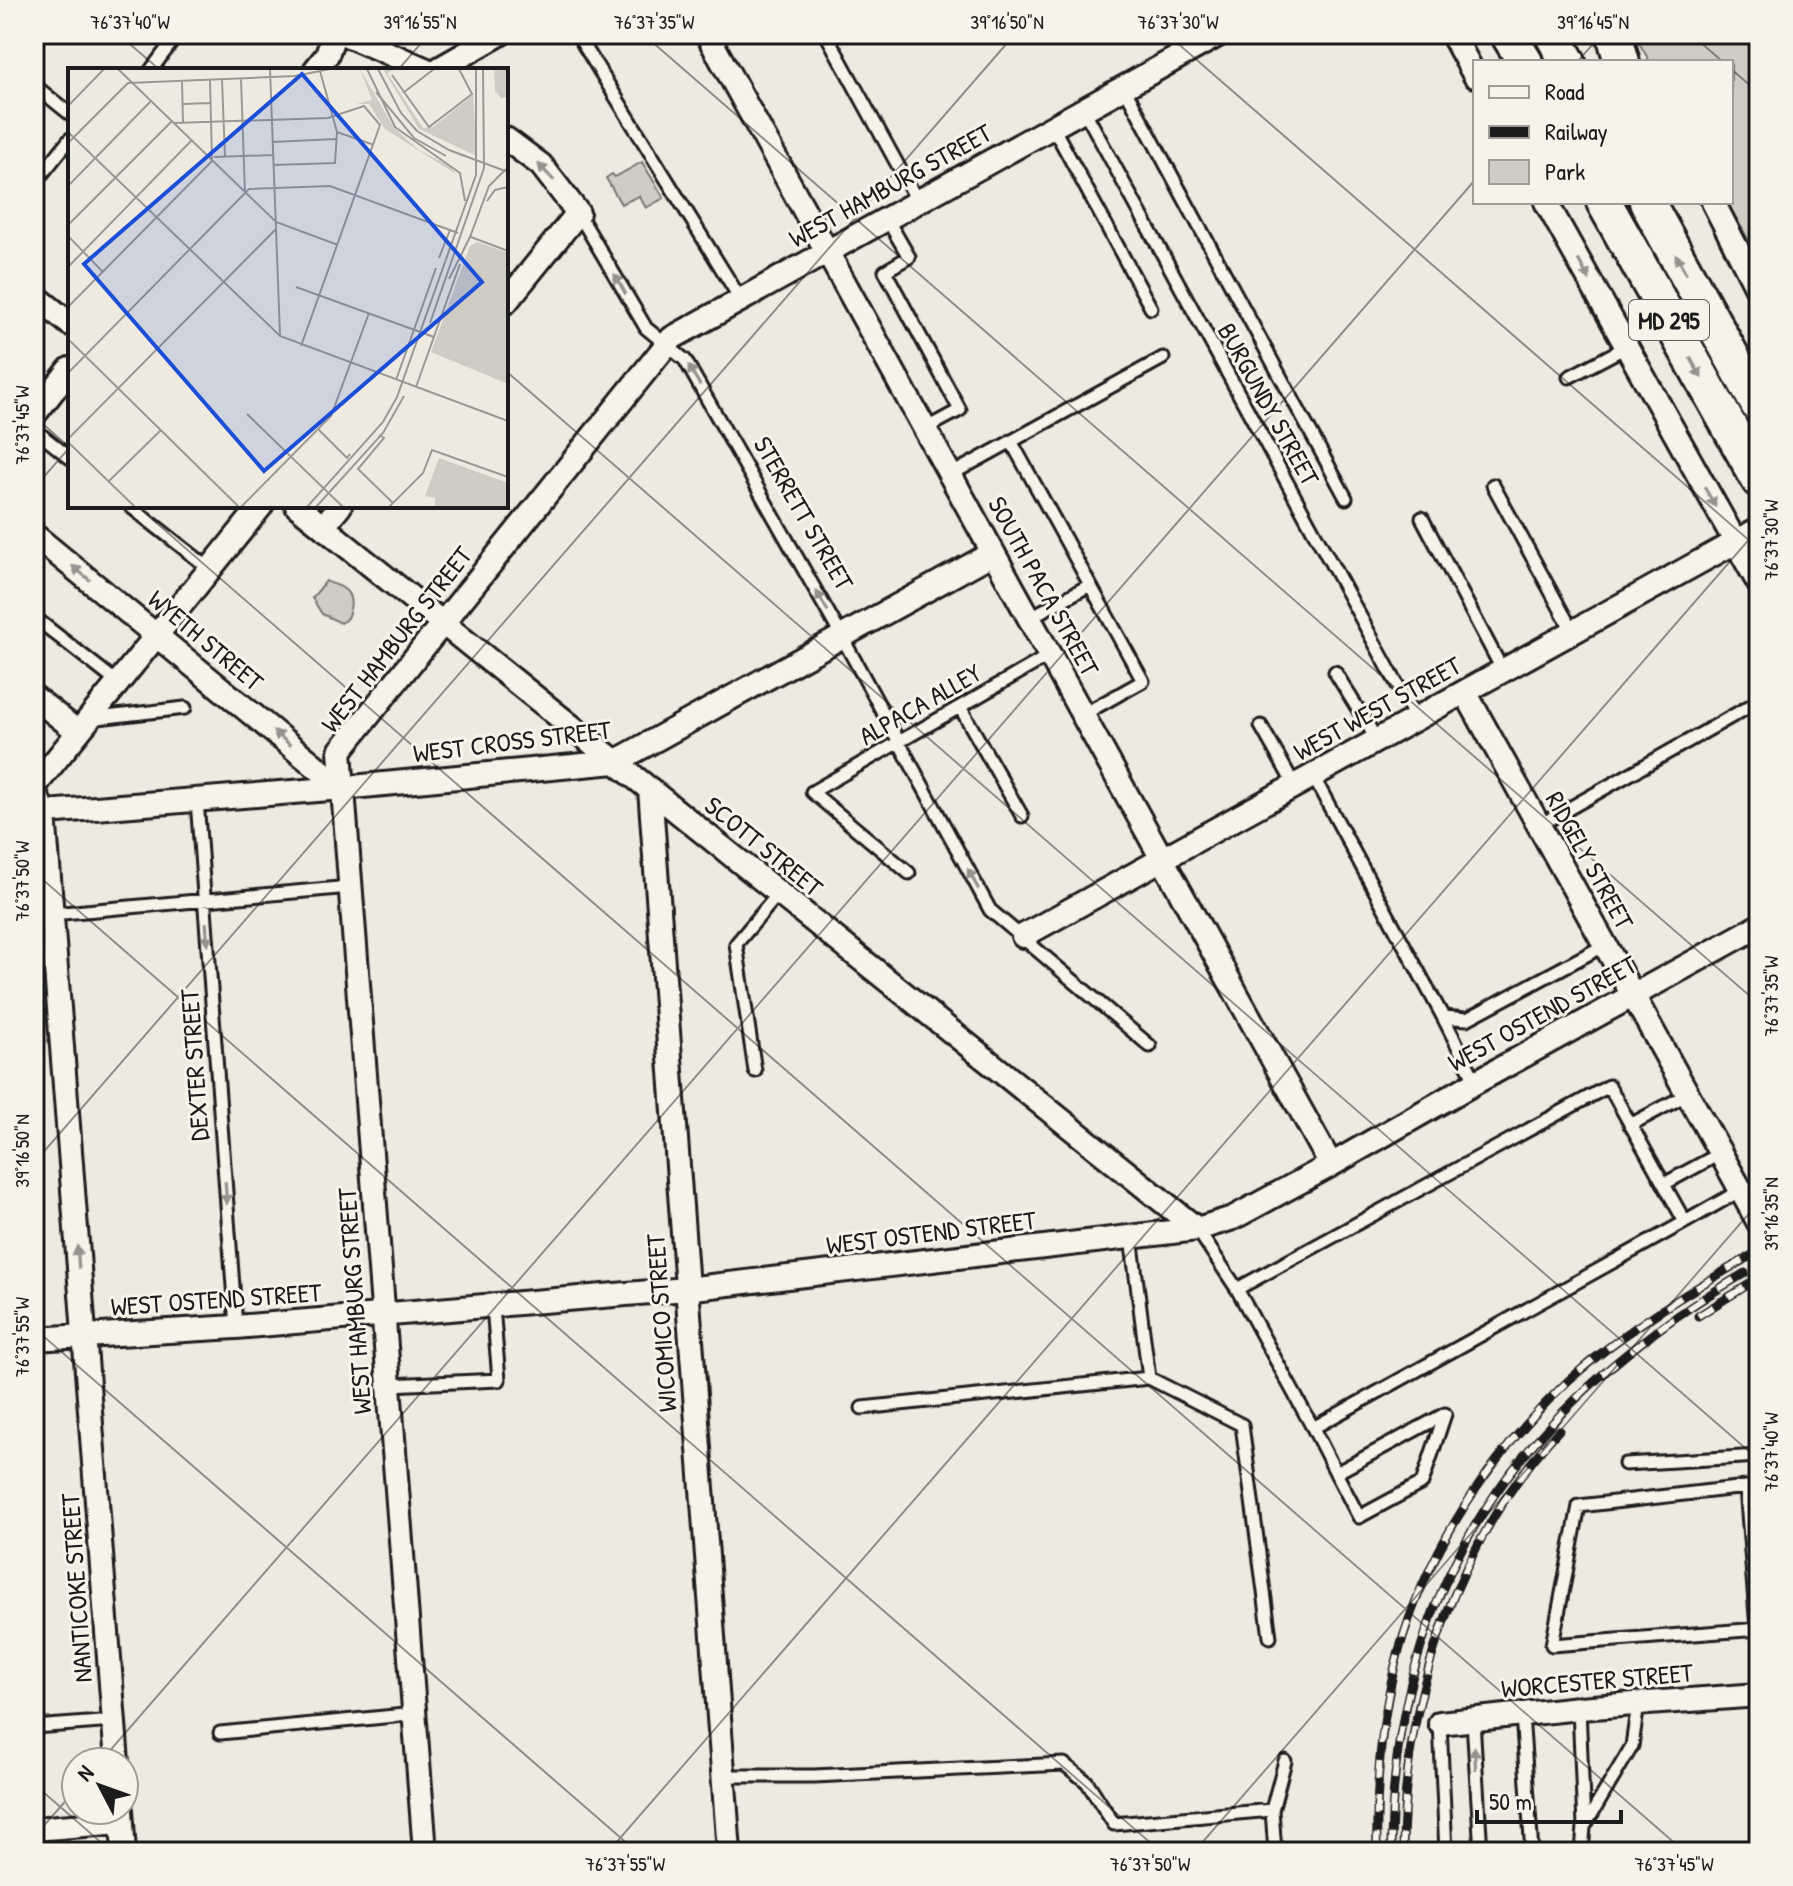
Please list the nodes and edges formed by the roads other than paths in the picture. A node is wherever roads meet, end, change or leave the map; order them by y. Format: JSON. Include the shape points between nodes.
{"nodes":[{"id":1,"x":178,"y":34,"type":"edge"},
{"id":2,"x":334,"y":34,"type":"edge"},
{"id":3,"x":344,"y":34,"type":"edge"},
{"id":4,"x":500,"y":34,"type":"edge"},
{"id":5,"x":577,"y":34,"type":"edge"},
{"id":6,"x":707,"y":34,"type":"edge"},
{"id":7,"x":826,"y":34,"type":"edge"},
{"id":8,"x":1220,"y":34,"type":"edge"},
{"id":9,"x":1452,"y":34,"type":"edge"},
{"id":10,"x":1493,"y":34,"type":"edge"},
{"id":11,"x":1508,"y":34,"type":"edge"},
{"id":12,"x":1552,"y":34,"type":"edge"},
{"id":13,"x":1614,"y":34,"type":"edge"},
{"id":14,"x":1498,"y":60,"type":"edge"},
{"id":15,"x":1524,"y":60,"type":"edge"},
{"id":16,"x":1567,"y":60,"type":"edge"},
{"id":17,"x":1621,"y":60,"type":"edge"},
{"id":18,"x":1633,"y":60,"type":"edge"},
{"id":19,"x":152,"y":68,"type":"edge"},
{"id":20,"x":317,"y":68,"type":"edge"},
{"id":21,"x":422,"y":68,"type":"edge"},
{"id":22,"x":440,"y":68,"type":"edge"},
{"id":23,"x":1473,"y":72,"type":"edge"},
{"id":24,"x":34,"y":85,"type":"edge"},
{"id":25,"x":1124,"y":87,"type":"junction"},
{"id":26,"x":1084,"y":110,"type":"junction"},
{"id":27,"x":68,"y":112,"type":"edge"},
{"id":28,"x":1053,"y":127,"type":"junction"},
{"id":29,"x":508,"y":140,"type":"edge"},
{"id":30,"x":68,"y":142,"type":"edge"},
{"id":31,"x":34,"y":184,"type":"edge"},
{"id":32,"x":918,"y":202,"type":"junction"},
{"id":33,"x":1547,"y":204,"type":"edge"},
{"id":34,"x":1605,"y":204,"type":"edge"},
{"id":35,"x":1649,"y":204,"type":"edge"},
{"id":36,"x":1714,"y":204,"type":"edge"},
{"id":37,"x":578,"y":213,"type":"junction"},
{"id":38,"x":887,"y":219,"type":"junction"},
{"id":39,"x":828,"y":252,"type":"junction"},
{"id":40,"x":1759,"y":292,"type":"edge"},
{"id":41,"x":34,"y":295,"type":"edge"},
{"id":42,"x":508,"y":300,"type":"edge"},
{"id":43,"x":741,"y":300,"type":"junction"},
{"id":44,"x":1151,"y":308,"type":"dead end"},
{"id":45,"x":68,"y":322,"type":"edge"},
{"id":46,"x":667,"y":346,"type":"junction"},
{"id":47,"x":1626,"y":347,"type":"junction"},
{"id":48,"x":1163,"y":358,"type":"dead end"},
{"id":49,"x":68,"y":372,"type":"edge"},
{"id":50,"x":1569,"y":377,"type":"dead end"},
{"id":51,"x":1759,"y":406,"type":"edge"},
{"id":52,"x":34,"y":415,"type":"edge"},
{"id":53,"x":34,"y":429,"type":"edge"},
{"id":54,"x":925,"y":429,"type":"junction"},
{"id":55,"x":1011,"y":441,"type":"junction"},
{"id":56,"x":68,"y":456,"type":"edge"},
{"id":57,"x":950,"y":475,"type":"junction"},
{"id":58,"x":1759,"y":480,"type":"edge"},
{"id":59,"x":1493,"y":485,"type":"dead end"},
{"id":60,"x":1346,"y":498,"type":"dead end"},
{"id":61,"x":133,"y":508,"type":"edge"},
{"id":62,"x":259,"y":508,"type":"edge"},
{"id":63,"x":299,"y":508,"type":"edge"},
{"id":64,"x":338,"y":508,"type":"edge"},
{"id":65,"x":1422,"y":518,"type":"dead end"},
{"id":66,"x":323,"y":527,"type":"junction"},
{"id":67,"x":1759,"y":529,"type":"edge"},
{"id":68,"x":34,"y":535,"type":"edge"},
{"id":69,"x":1736,"y":542,"type":"junction"},
{"id":70,"x":993,"y":553,"type":"junction"},
{"id":71,"x":210,"y":569,"type":"junction"},
{"id":72,"x":1759,"y":584,"type":"edge"},
{"id":73,"x":1090,"y":585,"type":"junction"},
{"id":74,"x":34,"y":617,"type":"edge"},
{"id":75,"x":1029,"y":618,"type":"junction"},
{"id":76,"x":443,"y":623,"type":"junction"},
{"id":77,"x":1573,"y":632,"type":"junction"},
{"id":78,"x":157,"y":635,"type":"junction"},
{"id":79,"x":842,"y":637,"type":"junction"},
{"id":80,"x":1050,"y":655,"type":"junction"},
{"id":81,"x":1503,"y":671,"type":"junction"},
{"id":82,"x":1335,"y":672,"type":"dead end"},
{"id":83,"x":118,"y":683,"type":"junction"},
{"id":84,"x":1465,"y":692,"type":"junction"},
{"id":85,"x":34,"y":697,"type":"edge"},
{"id":86,"x":1759,"y":701,"type":"edge"},
{"id":87,"x":960,"y":707,"type":"junction"},
{"id":88,"x":185,"y":708,"type":"dead end"},
{"id":89,"x":1082,"y":715,"type":"junction"},
{"id":90,"x":1416,"y":719,"type":"junction"},
{"id":91,"x":83,"y":726,"type":"junction"},
{"id":92,"x":1261,"y":726,"type":"dead end"},
{"id":93,"x":1377,"y":740,"type":"junction"},
{"id":94,"x":899,"y":742,"type":"junction"},
{"id":95,"x":615,"y":762,"type":"junction"},
{"id":96,"x":1304,"y":781,"type":"junction"},
{"id":97,"x":342,"y":788,"type":"junction"},
{"id":98,"x":34,"y":789,"type":"edge"},
{"id":99,"x":650,"y":789,"type":"junction"},
{"id":100,"x":197,"y":800,"type":"junction"},
{"id":101,"x":39,"y":813,"type":"edge"},
{"id":102,"x":1022,"y":816,"type":"dead end"},
{"id":103,"x":1538,"y":826,"type":"junction"},
{"id":104,"x":1162,"y":859,"type":"junction"},
{"id":105,"x":909,"y":873,"type":"dead end"},
{"id":106,"x":350,"y":887,"type":"junction"},
{"id":107,"x":779,"y":893,"type":"junction"},
{"id":108,"x":204,"y":900,"type":"junction"},
{"id":109,"x":46,"y":919,"type":"edge"},
{"id":110,"x":1759,"y":926,"type":"edge"},
{"id":111,"x":1023,"y":936,"type":"junction"},
{"id":112,"x":1605,"y":945,"type":"junction"},
{"id":113,"x":1633,"y":995,"type":"junction"},
{"id":114,"x":1443,"y":1017,"type":"junction"},
{"id":115,"x":1150,"y":1046,"type":"dead end"},
{"id":116,"x":755,"y":1071,"type":"dead end"},
{"id":117,"x":1476,"y":1082,"type":"junction"},
{"id":118,"x":1688,"y":1094,"type":"junction"},
{"id":119,"x":1630,"y":1125,"type":"junction"},
{"id":120,"x":1721,"y":1153,"type":"junction"},
{"id":121,"x":1331,"y":1165,"type":"junction"},
{"id":122,"x":1664,"y":1184,"type":"junction"},
{"id":123,"x":1741,"y":1190,"type":"junction"},
{"id":124,"x":1685,"y":1222,"type":"junction"},
{"id":125,"x":1759,"y":1223,"type":"edge"},
{"id":126,"x":1197,"y":1229,"type":"junction"},
{"id":127,"x":1131,"y":1237,"type":"junction"},
{"id":128,"x":686,"y":1289,"type":"junction"},
{"id":129,"x":1237,"y":1289,"type":"junction"},
{"id":130,"x":493,"y":1306,"type":"junction"},
{"id":131,"x":383,"y":1315,"type":"junction"},
{"id":132,"x":236,"y":1327,"type":"junction"},
{"id":133,"x":84,"y":1335,"type":"junction"},
{"id":134,"x":34,"y":1339,"type":"edge"},
{"id":135,"x":1149,"y":1378,"type":"junction"},
{"id":136,"x":389,"y":1385,"type":"junction"},
{"id":137,"x":862,"y":1408,"type":"dead end"},
{"id":138,"x":1313,"y":1428,"type":"junction"},
{"id":139,"x":1759,"y":1456,"type":"edge"},
{"id":140,"x":1625,"y":1464,"type":"dead end"},
{"id":141,"x":1336,"y":1473,"type":"junction"},
{"id":142,"x":1758,"y":1629,"type":"edge"},
{"id":143,"x":1270,"y":1637,"type":"dead end"},
{"id":144,"x":1759,"y":1695,"type":"edge"},
{"id":145,"x":1638,"y":1704,"type":"junction"},
{"id":146,"x":1579,"y":1708,"type":"junction"},
{"id":147,"x":415,"y":1714,"type":"junction"},
{"id":148,"x":1522,"y":1715,"type":"junction"},
{"id":149,"x":1473,"y":1720,"type":"junction"},
{"id":150,"x":114,"y":1721,"type":"junction"},
{"id":151,"x":1440,"y":1723,"type":"joint"},
{"id":152,"x":34,"y":1727,"type":"edge"},
{"id":153,"x":220,"y":1733,"type":"dead end"},
{"id":154,"x":116,"y":1746,"type":"edge"},
{"id":155,"x":1285,"y":1761,"type":"dead end"},
{"id":156,"x":723,"y":1776,"type":"junction"},
{"id":157,"x":1272,"y":1810,"type":"junction"},
{"id":158,"x":60,"y":1825,"type":"edge"},
{"id":159,"x":122,"y":1826,"type":"edge"},
{"id":160,"x":1584,"y":1827,"type":"junction"},
{"id":161,"x":34,"y":1829,"type":"edge"},
{"id":162,"x":124,"y":1852,"type":"edge"},
{"id":163,"x":425,"y":1852,"type":"edge"},
{"id":164,"x":729,"y":1852,"type":"edge"},
{"id":165,"x":1275,"y":1852,"type":"edge"},
{"id":166,"x":1446,"y":1852,"type":"edge"},
{"id":167,"x":1481,"y":1852,"type":"edge"},
{"id":168,"x":1532,"y":1852,"type":"edge"},
{"id":169,"x":1582,"y":1852,"type":"edge"}],
"edges":[{"from":1,"to":19,"type":"lane"},
{"from":2,"to":20,"type":"street"},
{"from":3,"to":21,"type":"street"},
{"from":4,"to":22,"type":"street"},
{"from":5,"to":43,"type":"lane"},
{"from":6,"to":39,"type":"street","name":"SOUTH PACA STREET"},
{"from":7,"to":32,"type":"lane"},
{"from":8,"to":25,"type":"street","name":"WEST HAMBURG STREET"},
{"from":9,"to":23,"type":"street"},
{"from":10,"to":14,"type":"main road"},
{"from":11,"to":15,"type":"main road"},
{"from":12,"to":16,"type":"main road"},
{"from":13,"to":17,"type":"main road"},
{"from":13,"to":18,"type":"street"},
{"from":24,"to":27,"type":"lane"},
{"from":25,"to":26,"type":"street","name":"WEST HAMBURG STREET"},
{"from":25,"to":60,"type":"lane"},
{"from":26,"to":28,"type":"street","name":"WEST HAMBURG STREET"},
{"from":26,"to":90,"type":"lane","name":"BURGUNDY STREET"},
{"from":28,"to":32,"type":"street","name":"WEST HAMBURG STREET"},
{"from":28,"to":44,"type":"lane"},
{"from":37,"to":29,"type":"street","name":"STERRETT STREET","one_way":true,"via":[[541,165]]},
{"from":30,"to":31,"type":"lane"},
{"from":32,"to":38,"type":"street","name":"WEST HAMBURG STREET"},
{"from":33,"to":47,"type":"street","one_way":true},
{"from":34,"to":58,"type":"main road","number":"MD 295","one_way":true},
{"from":51,"to":35,"type":"main road","number":"MD 295","one_way":true},
{"from":36,"to":40,"type":"street"},
{"from":37,"to":42,"type":"street"},
{"from":46,"to":37,"type":"lane","name":"STERRETT STREET","one_way":true,"via":[[646,328]]},
{"from":38,"to":39,"type":"street","name":"WEST HAMBURG STREET"},
{"from":38,"to":54,"type":"lane","via":[[909,257],[885,271],[960,410]]},
{"from":39,"to":43,"type":"street","name":"WEST HAMBURG STREET"},
{"from":39,"to":54,"type":"street","name":"SOUTH PACA STREET"},
{"from":41,"to":45,"type":"street"},
{"from":43,"to":46,"type":"street","name":"WEST HAMBURG STREET","via":[[672,338]]},
{"from":46,"to":76,"type":"street","name":"WEST HAMBURG STREET"},
{"from":79,"to":46,"type":"lane","name":"STERRETT STREET","one_way":true,"via":[[685,360]]},
{"from":47,"to":50,"type":"lane"},
{"from":47,"to":69,"type":"street","one_way":true},
{"from":48,"to":55,"type":"lane"},
{"from":49,"to":52,"type":"street"},
{"from":53,"to":56,"type":"lane"},
{"from":54,"to":57,"type":"street","name":"SOUTH PACA STREET"},
{"from":55,"to":57,"type":"lane"},
{"from":55,"to":73,"type":"lane"},
{"from":57,"to":70,"type":"street","name":"SOUTH PACA STREET"},
{"from":59,"to":77,"type":"lane"},
{"from":61,"to":71,"type":"lane"},
{"from":62,"to":71,"type":"street","name":"NANTICOKE STREET"},
{"from":63,"to":66,"type":"street","name":"SCOTT STREET"},
{"from":64,"to":66,"type":"street"},
{"from":65,"to":81,"type":"lane"},
{"from":66,"to":76,"type":"street","name":"SCOTT STREET"},
{"from":67,"to":69,"type":"street","name":"WEST WEST STREET"},
{"from":78,"to":68,"type":"street","name":"WYETH STREET","one_way":true},
{"from":69,"to":72,"type":"street"},
{"from":69,"to":77,"type":"street","name":"WEST WEST STREET"},
{"from":70,"to":75,"type":"street","name":"SOUTH PACA STREET"},
{"from":70,"to":79,"type":"street","name":"WEST CROSS STREET"},
{"from":71,"to":78,"type":"street","name":"NANTICOKE STREET"},
{"from":73,"to":75,"type":"lane"},
{"from":73,"to":89,"type":"lane","via":[[1143,681]]},
{"from":74,"to":83,"type":"lane"},
{"from":75,"to":80,"type":"street","name":"SOUTH PACA STREET"},
{"from":76,"to":95,"type":"street","name":"SCOTT STREET"},
{"from":76,"to":97,"type":"street","name":"WEST HAMBURG STREET","via":[[340,751]]},
{"from":77,"to":81,"type":"street","name":"WEST WEST STREET"},
{"from":78,"to":83,"type":"street","name":"NANTICOKE STREET"},
{"from":97,"to":78,"type":"street","name":"WYETH STREET","one_way":true},
{"from":79,"to":94,"type":"lane","name":"STERRETT STREET"},
{"from":79,"to":95,"type":"street","name":"WEST CROSS STREET"},
{"from":80,"to":87,"type":"lane","name":"ALPACA ALLEY"},
{"from":80,"to":89,"type":"street","name":"SOUTH PACA STREET"},
{"from":81,"to":84,"type":"street","name":"WEST WEST STREET"},
{"from":82,"to":93,"type":"lane"},
{"from":83,"to":91,"type":"street","name":"NANTICOKE STREET"},
{"from":84,"to":90,"type":"street","name":"WEST WEST STREET"},
{"from":84,"to":103,"type":"street","name":"RIDGELY STREET"},
{"from":85,"to":91,"type":"street"},
{"from":86,"to":103,"type":"lane"},
{"from":87,"to":94,"type":"lane","name":"ALPACA ALLEY"},
{"from":87,"to":102,"type":"lane"},
{"from":88,"to":91,"type":"lane"},
{"from":89,"to":104,"type":"street","name":"SOUTH PACA STREET"},
{"from":90,"to":93,"type":"street","name":"WEST WEST STREET"},
{"from":91,"to":98,"type":"street","name":"NANTICOKE STREET"},
{"from":92,"to":96,"type":"lane"},
{"from":93,"to":96,"type":"street","name":"WEST WEST STREET"},
{"from":94,"to":105,"type":"lane","name":"ALPACA ALLEY","via":[[812,792]]},
{"from":111,"to":94,"type":"lane","name":"STERRETT STREET","one_way":true,"via":[[990,910]]},
{"from":95,"to":97,"type":"street","name":"WEST CROSS STREET"},
{"from":95,"to":99,"type":"street","name":"SCOTT STREET"},
{"from":96,"to":104,"type":"street","name":"WEST WEST STREET"},
{"from":96,"to":114,"type":"lane"},
{"from":97,"to":100,"type":"street","name":"WEST CROSS STREET"},
{"from":97,"to":106,"type":"street","name":"WEST HAMBURG STREET"},
{"from":98,"to":101,"type":"street","name":"NANTICOKE STREET"},
{"from":99,"to":107,"type":"street","name":"SCOTT STREET"},
{"from":99,"to":128,"type":"street","name":"WICOMICO STREET"},
{"from":100,"to":101,"type":"street","name":"WEST CROSS STREET"},
{"from":100,"to":108,"type":"lane","name":"DEXTER STREET"},
{"from":101,"to":109,"type":"street","name":"NANTICOKE STREET"},
{"from":103,"to":112,"type":"street","name":"RIDGELY STREET"},
{"from":104,"to":111,"type":"street","name":"WEST WEST STREET"},
{"from":104,"to":121,"type":"street","name":"SOUTH PACA STREET"},
{"from":106,"to":108,"type":"lane"},
{"from":106,"to":131,"type":"street","name":"WEST HAMBURG STREET"},
{"from":107,"to":116,"type":"lane","via":[[736,944]]},
{"from":107,"to":126,"type":"street","name":"SCOTT STREET"},
{"from":108,"to":109,"type":"lane"},
{"from":108,"to":132,"type":"lane","name":"DEXTER STREET","one_way":true},
{"from":133,"to":109,"type":"street","name":"NANTICOKE STREET","one_way":true},
{"from":110,"to":113,"type":"street","name":"WEST OSTEND STREET"},
{"from":111,"to":115,"type":"lane","name":"STERRETT STREET"},
{"from":112,"to":113,"type":"street","name":"RIDGELY STREET"},
{"from":112,"to":114,"type":"lane","via":[[1467,1019]]},
{"from":113,"to":117,"type":"street","name":"WEST OSTEND STREET"},
{"from":113,"to":118,"type":"street","name":"RIDGELY STREET"},
{"from":114,"to":117,"type":"lane"},
{"from":117,"to":121,"type":"street","name":"WEST OSTEND STREET"},
{"from":118,"to":119,"type":"lane"},
{"from":118,"to":120,"type":"street","name":"RIDGELY STREET"},
{"from":119,"to":122,"type":"lane"},
{"from":119,"to":129,"type":"lane","via":[[1609,1086]]},
{"from":120,"to":122,"type":"lane"},
{"from":120,"to":123,"type":"street","name":"RIDGELY STREET"},
{"from":121,"to":126,"type":"street","name":"WEST OSTEND STREET","via":[[1233,1218]]},
{"from":122,"to":124,"type":"lane"},
{"from":123,"to":124,"type":"lane"},
{"from":123,"to":125,"type":"street","name":"RIDGELY STREET"},
{"from":124,"to":138,"type":"lane"},
{"from":126,"to":127,"type":"street","name":"WEST OSTEND STREET"},
{"from":126,"to":129,"type":"lane"},
{"from":127,"to":128,"type":"street","name":"WEST OSTEND STREET"},
{"from":127,"to":135,"type":"lane"},
{"from":128,"to":130,"type":"street","name":"WEST OSTEND STREET"},
{"from":128,"to":156,"type":"street","name":"WICOMICO STREET"},
{"from":129,"to":138,"type":"lane"},
{"from":130,"to":131,"type":"street","name":"WEST OSTEND STREET"},
{"from":130,"to":136,"type":"lane","via":[[499,1380]]},
{"from":131,"to":132,"type":"street","name":"WEST OSTEND STREET"},
{"from":131,"to":136,"type":"street","name":"WEST HAMBURG STREET"},
{"from":132,"to":133,"type":"street","name":"WEST OSTEND STREET"},
{"from":133,"to":134,"type":"street","name":"WEST OSTEND STREET"},
{"from":133,"to":150,"type":"street","name":"NANTICOKE STREET"},
{"from":135,"to":137,"type":"lane"},
{"from":135,"to":143,"type":"lane","via":[[1242,1425]]},
{"from":136,"to":147,"type":"street","name":"WEST HAMBURG STREET"},
{"from":138,"to":141,"type":"lane"},
{"from":139,"to":140,"type":"lane"},
{"from":141,"to":141,"type":"lane","via":[[1350,1465],[1445,1414],[1422,1483],[1359,1517]]},
{"from":142,"to":142,"type":"lane","via":[[1552,1645],[1579,1506],[1746,1487]]},
{"from":144,"to":145,"type":"street","name":"WORCESTER STREET"},
{"from":145,"to":146,"type":"street","name":"WORCESTER STREET"},
{"from":145,"to":160,"type":"lane","via":[[1632,1746]]},
{"from":146,"to":148,"type":"street","name":"WORCESTER STREET"},
{"from":146,"to":160,"type":"lane"},
{"from":147,"to":153,"type":"lane"},
{"from":147,"to":163,"type":"street","name":"WEST HAMBURG STREET"},
{"from":148,"to":149,"type":"street","name":"WORCESTER STREET"},
{"from":148,"to":168,"type":"lane"},
{"from":149,"to":151,"type":"street","name":"WORCESTER STREET"},
{"from":167,"to":149,"type":"lane","one_way":true},
{"from":150,"to":152,"type":"lane"},
{"from":150,"to":154,"type":"street","name":"NANTICOKE STREET"},
{"from":151,"to":166,"type":"lane"},
{"from":155,"to":157,"type":"lane"},
{"from":156,"to":157,"type":"lane","via":[[1064,1764],[1087,1782],[1114,1824]]},
{"from":156,"to":164,"type":"street","name":"WICOMICO STREET"},
{"from":157,"to":165,"type":"lane"},
{"from":158,"to":161,"type":"street"},
{"from":159,"to":162,"type":"street"},
{"from":160,"to":169,"type":"lane"}]}
